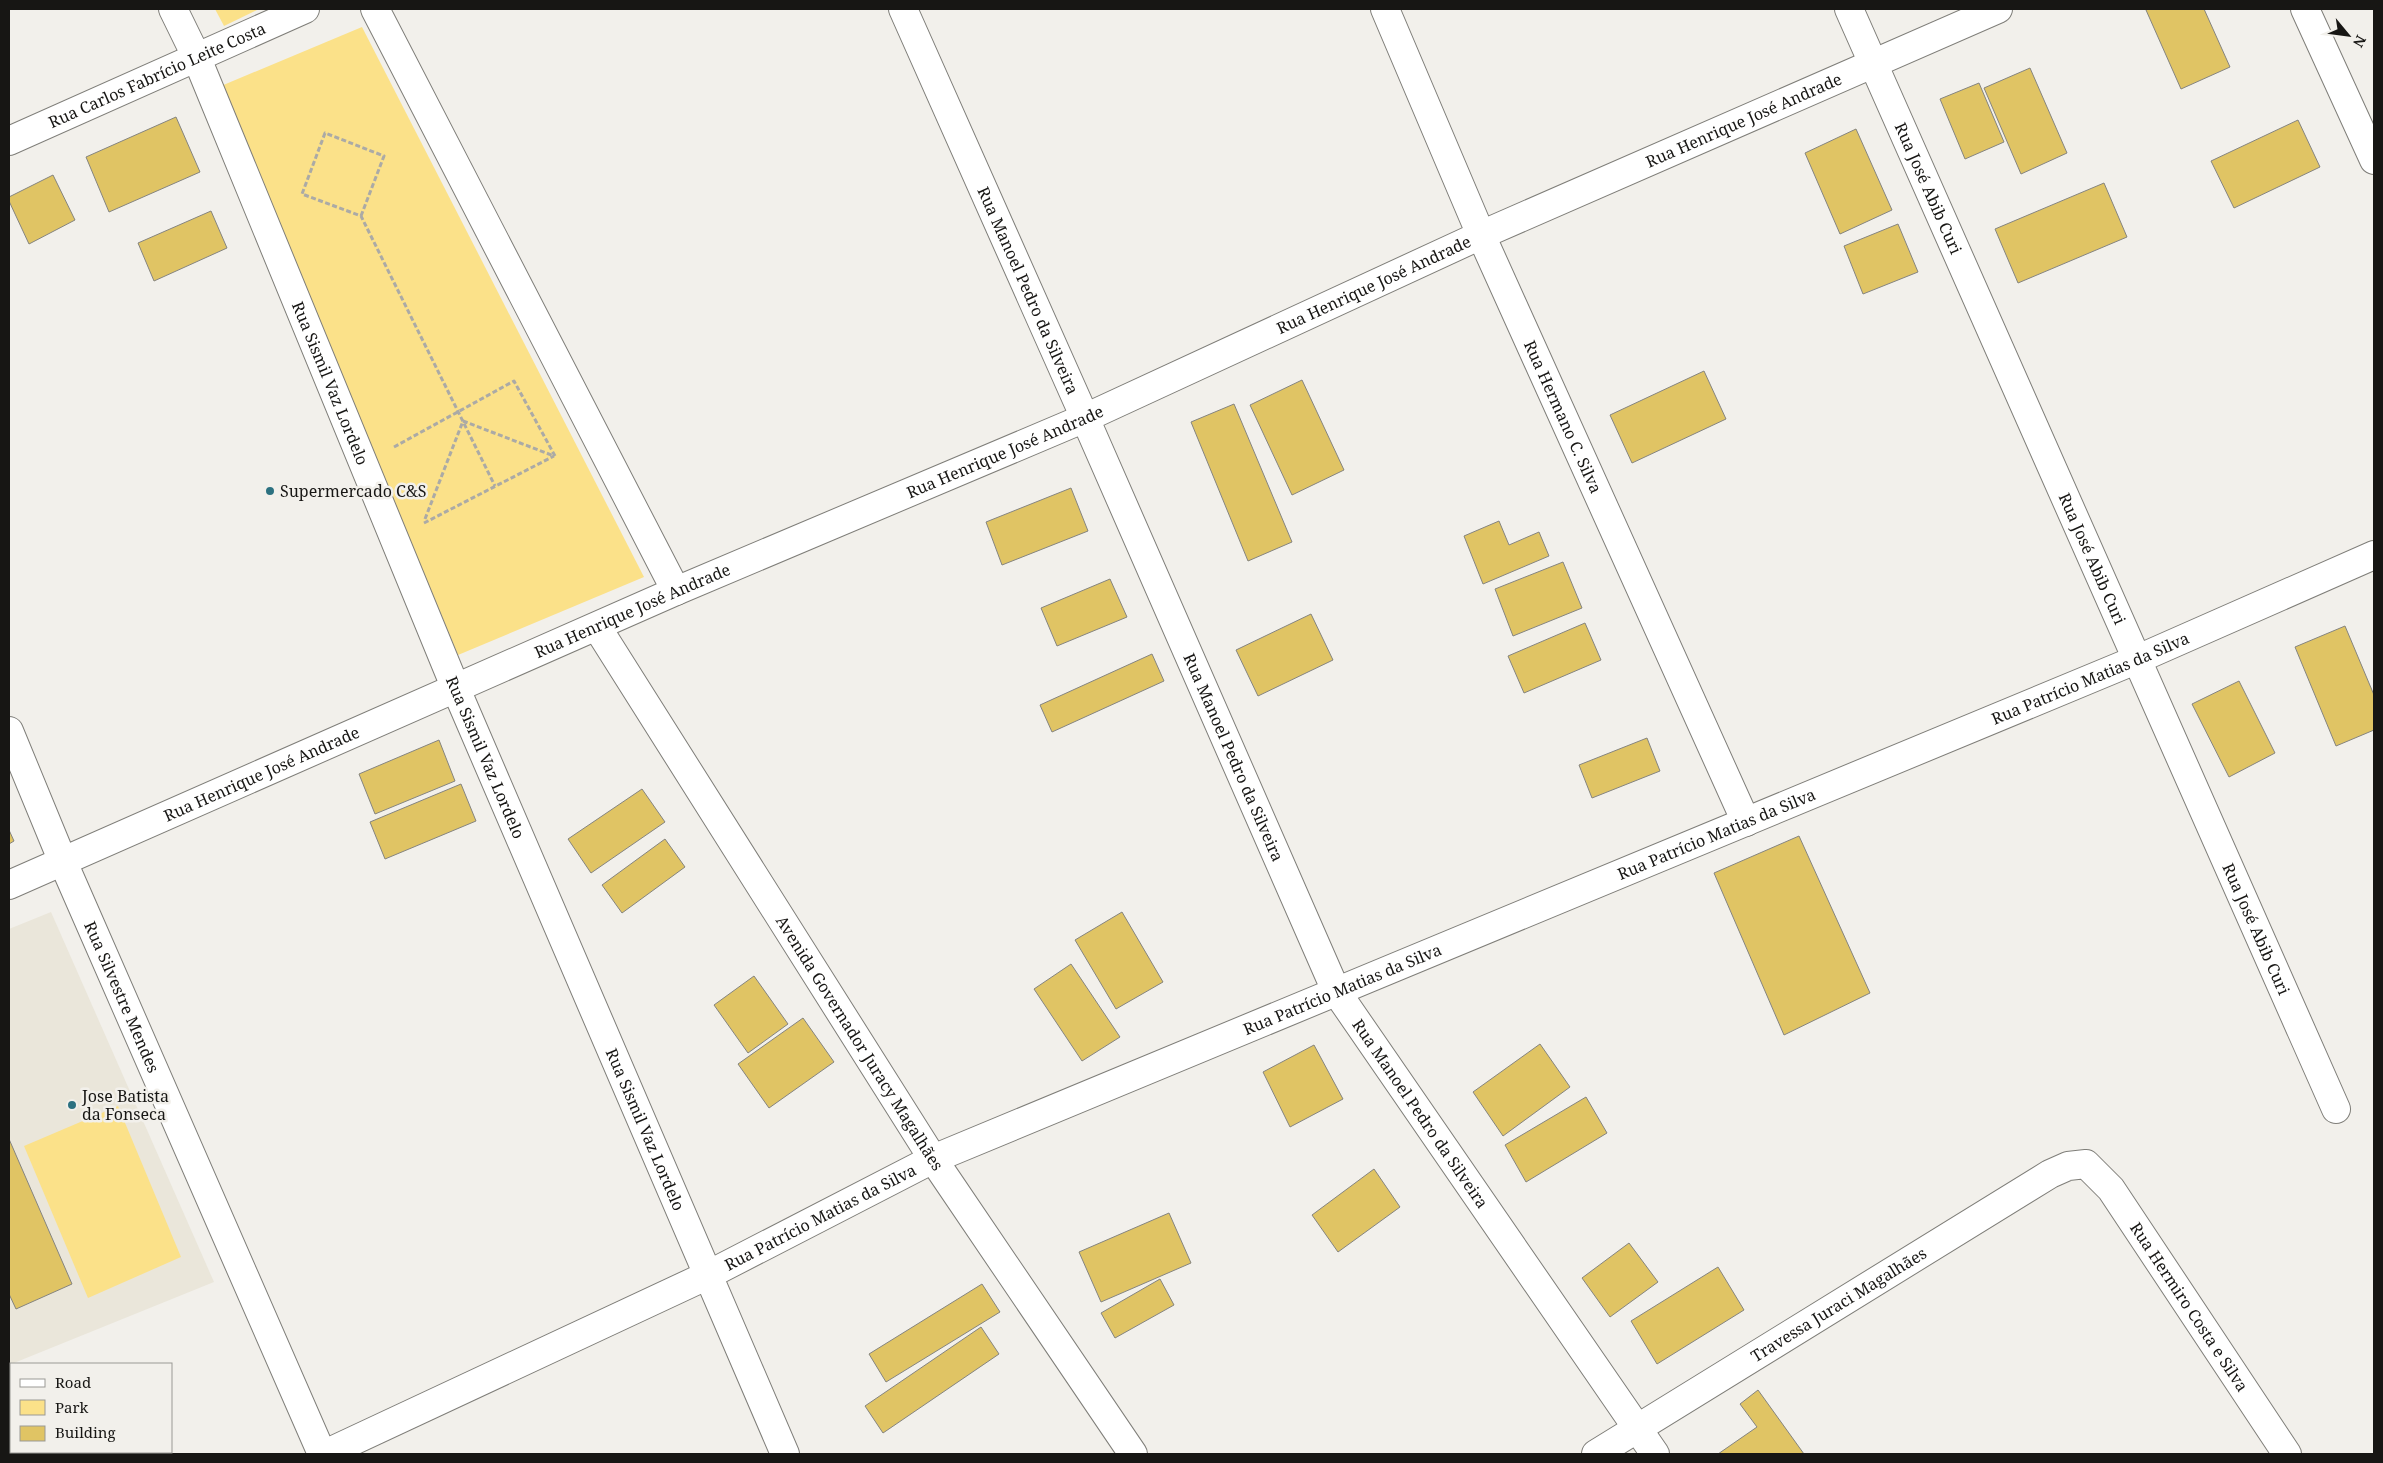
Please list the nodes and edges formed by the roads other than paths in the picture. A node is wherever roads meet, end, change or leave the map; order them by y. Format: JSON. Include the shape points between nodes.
{"nodes":[{"id":1,"x":173,"y":9,"type":"edge"},
{"id":2,"x":305,"y":9,"type":"edge"},
{"id":3,"x":376,"y":9,"type":"edge"},
{"id":4,"x":903,"y":9,"type":"edge"},
{"id":5,"x":1384,"y":9,"type":"edge"},
{"id":6,"x":1849,"y":9,"type":"edge"},
{"id":7,"x":1998,"y":9,"type":"edge"},
{"id":8,"x":2306,"y":9,"type":"edge"},
{"id":9,"x":196,"y":56,"type":"junction"},
{"id":10,"x":1874,"y":64,"type":"junction"},
{"id":11,"x":9,"y":141,"type":"edge"},
{"id":12,"x":2374,"y":160,"type":"edge"},
{"id":13,"x":1481,"y":235,"type":"junction"},
{"id":14,"x":1085,"y":418,"type":"junction"},
{"id":15,"x":2374,"y":555,"type":"edge"},
{"id":16,"x":676,"y":591,"type":"junction"},
{"id":17,"x":597,"y":628,"type":"junction"},
{"id":18,"x":2138,"y":659,"type":"junction"},
{"id":19,"x":456,"y":689,"type":"junction"},
{"id":20,"x":9,"y":731,"type":"edge"},
{"id":21,"x":1746,"y":822,"type":"junction"},
{"id":22,"x":63,"y":862,"type":"junction"},
{"id":23,"x":9,"y":885,"type":"edge"},
{"id":24,"x":1336,"y":991,"type":"junction"},
{"id":25,"x":2336,"y":1109,"type":"dead end"},
{"id":26,"x":933,"y":1159,"type":"junction"},
{"id":27,"x":2086,"y":1164,"type":"joint"},
{"id":28,"x":706,"y":1276,"type":"junction"},
{"id":29,"x":1638,"y":1428,"type":"junction"},
{"id":30,"x":323,"y":1454,"type":"edge"},
{"id":31,"x":785,"y":1454,"type":"edge"},
{"id":32,"x":1132,"y":1454,"type":"edge"},
{"id":33,"x":1596,"y":1454,"type":"edge"},
{"id":34,"x":1655,"y":1454,"type":"edge"},
{"id":35,"x":2287,"y":1454,"type":"edge"}],
"edges":[{"from":1,"to":9,"type":"street"},
{"from":2,"to":9,"type":"street","name":"Rua Carlos Fabrício Leite Costa"},
{"from":3,"to":16,"type":"street"},
{"from":4,"to":14,"type":"street","name":"Rua Manoel Pedro da Silveira"},
{"from":5,"to":13,"type":"street","name":"Rua Hermano C. Silva"},
{"from":6,"to":10,"type":"street","name":"Rua José Abib Curi"},
{"from":7,"to":10,"type":"street","name":"Rua Henrique José Andrade"},
{"from":8,"to":12,"type":"street"},
{"from":9,"to":11,"type":"street","name":"Rua Carlos Fabrício Leite Costa"},
{"from":9,"to":19,"type":"street","name":"Rua Sismil Vaz Lordelo"},
{"from":10,"to":13,"type":"street","name":"Rua Henrique José Andrade"},
{"from":10,"to":18,"type":"street","name":"Rua José Abib Curi"},
{"from":13,"to":14,"type":"street","name":"Rua Henrique José Andrade"},
{"from":13,"to":21,"type":"street","name":"Rua Hermano C. Silva"},
{"from":14,"to":16,"type":"street","name":"Rua Henrique José Andrade"},
{"from":14,"to":24,"type":"street","name":"Rua Manoel Pedro da Silveira"},
{"from":15,"to":18,"type":"street","name":"Rua Patrício Matias da Silva"},
{"from":16,"to":17,"type":"street","name":"Rua Henrique José Andrade"},
{"from":17,"to":19,"type":"street","name":"Rua Henrique José Andrade"},
{"from":17,"to":26,"type":"street","name":"Avenida Governador Juracy Magalhães"},
{"from":18,"to":21,"type":"street","name":"Rua Patrício Matias da Silva"},
{"from":18,"to":25,"type":"street","name":"Rua José Abib Curi"},
{"from":19,"to":22,"type":"street","name":"Rua Henrique José Andrade"},
{"from":19,"to":28,"type":"street","name":"Rua Sismil Vaz Lordelo"},
{"from":20,"to":22,"type":"street","name":"Rua Silvestre Mendes"},
{"from":21,"to":24,"type":"street","name":"Rua Patrício Matias da Silva"},
{"from":22,"to":23,"type":"street","name":"Rua Henrique José Andrade"},
{"from":22,"to":30,"type":"street","name":"Rua Silvestre Mendes"},
{"from":24,"to":26,"type":"street","name":"Rua Patrício Matias da Silva"},
{"from":24,"to":29,"type":"street","name":"Rua Manoel Pedro da Silveira"},
{"from":26,"to":28,"type":"street","name":"Rua Patrício Matias da Silva"},
{"from":26,"to":32,"type":"street","name":"Avenida Governador Juracy Magalhães"},
{"from":27,"to":29,"type":"street","name":"Travessa Juraci Magalhães","via":[[2068,1166],[2050,1174]]},
{"from":27,"to":35,"type":"street","name":"Rua Hermiro Costa e Silva","via":[[2112,1189]]},
{"from":28,"to":30,"type":"street","name":"Rua Patrício Matias da Silva"},
{"from":28,"to":31,"type":"street","name":"Rua Sismil Vaz Lordelo"},
{"from":29,"to":33,"type":"street","name":"Travessa Juraci Magalhães"},
{"from":29,"to":34,"type":"street","name":"Rua Manoel Pedro da Silveira"}]}
